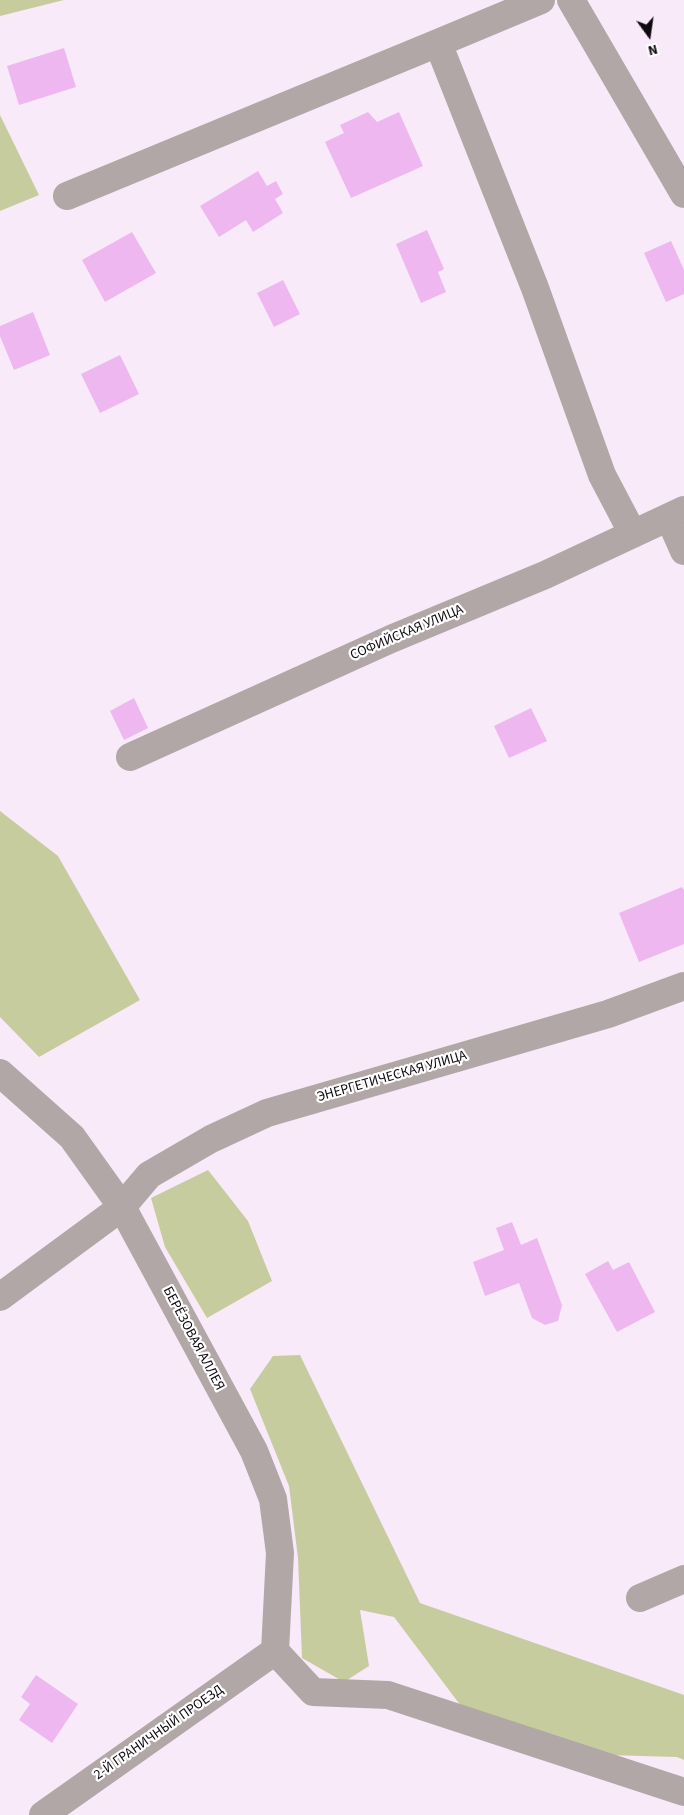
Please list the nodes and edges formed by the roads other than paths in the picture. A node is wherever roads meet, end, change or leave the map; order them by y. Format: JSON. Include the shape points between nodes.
{"nodes":[{"id":1,"x":541,"y":0,"type":"edge"},
{"id":2,"x":571,"y":0,"type":"edge"},
{"id":3,"x":438,"y":43,"type":"junction"},
{"id":4,"x":684,"y":194,"type":"edge"},
{"id":5,"x":67,"y":196,"type":"dead end"},
{"id":6,"x":676,"y":514,"type":"edge"},
{"id":7,"x":633,"y":534,"type":"junction"},
{"id":8,"x":684,"y":551,"type":"edge"},
{"id":9,"x":130,"y":757,"type":"dead end"},
{"id":10,"x":684,"y":986,"type":"edge"},
{"id":11,"x":0,"y":1074,"type":"edge"},
{"id":12,"x":122,"y":1207,"type":"junction"},
{"id":13,"x":0,"y":1297,"type":"edge"},
{"id":14,"x":684,"y":1579,"type":"edge"},
{"id":15,"x":640,"y":1598,"type":"dead end"},
{"id":16,"x":275,"y":1651,"type":"junction"},
{"id":17,"x":684,"y":1792,"type":"edge"},
{"id":18,"x":43,"y":1815,"type":"edge"}],
"edges":[{"from":1,"to":3,"type":"street"},
{"from":2,"to":4,"type":"street"},
{"from":3,"to":5,"type":"street"},
{"from":3,"to":7,"type":"street","via":[[535,288],[602,475]]},
{"from":6,"to":7,"type":"street","name":"СОФИЙСКАЯ УЛИЦА"},
{"from":6,"to":8,"type":"street"},
{"from":7,"to":9,"type":"street","name":"СОФИЙСКАЯ УЛИЦА"},
{"from":10,"to":12,"type":"street","name":"ЭНЕРГЕТИЧЕСКАЯ УЛИЦА","via":[[608,1014],[266,1113],[211,1139],[149,1175]]},
{"from":11,"to":12,"type":"street","name":"БЕРЁЗОВАЯ АЛЛЕЯ","via":[[72,1137]]},
{"from":12,"to":13,"type":"street","name":"ЭНЕРГЕТИЧЕСКАЯ УЛИЦА"},
{"from":12,"to":16,"type":"street","name":"БЕРЁЗОВАЯ АЛЛЕЯ","via":[[254,1452],[273,1499],[280,1554]]},
{"from":14,"to":15,"type":"street"},
{"from":16,"to":17,"type":"street","via":[[313,1692],[388,1695]]},
{"from":16,"to":18,"type":"street","name":"2-Й ГРАНИЧНЫЙ ПРОЕЗД"}]}
